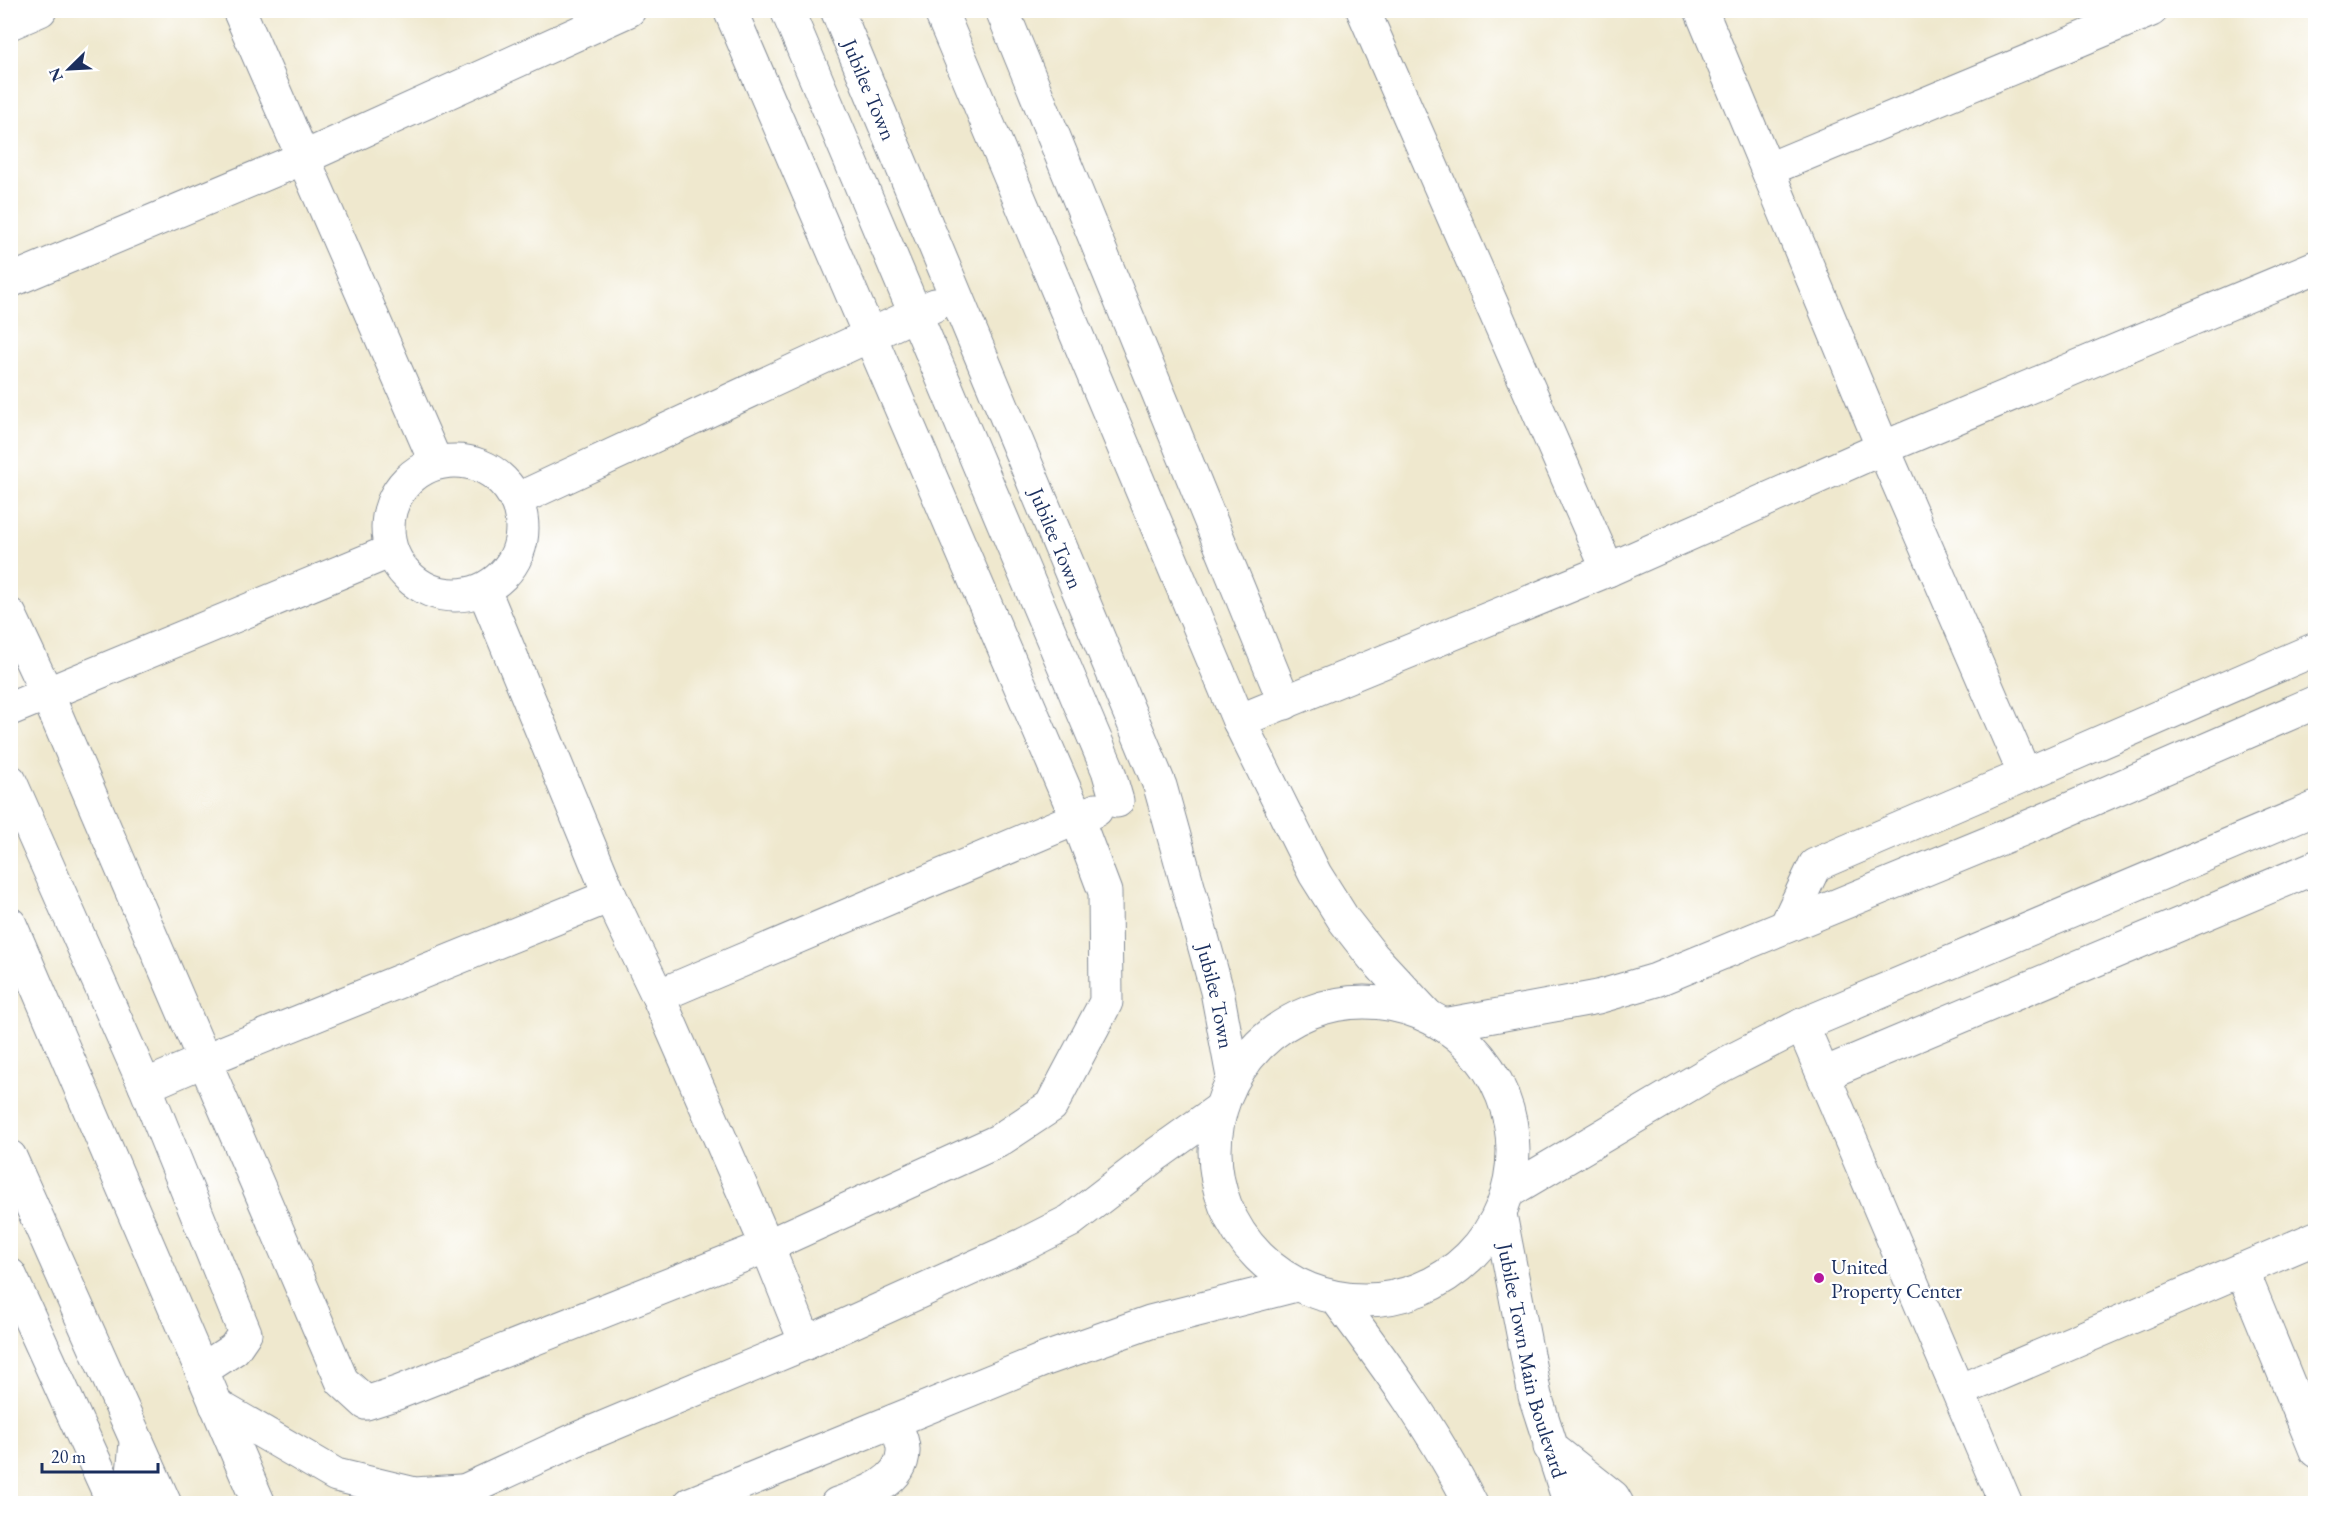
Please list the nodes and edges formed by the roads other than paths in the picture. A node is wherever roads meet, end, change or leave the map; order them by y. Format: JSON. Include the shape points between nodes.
{"nodes":[{"id":1,"x":40,"y":10,"type":"edge"},
{"id":2,"x":238,"y":10,"type":"edge"},
{"id":3,"x":629,"y":10,"type":"edge"},
{"id":4,"x":730,"y":10,"type":"edge"},
{"id":5,"x":787,"y":10,"type":"edge"},
{"id":6,"x":837,"y":10,"type":"edge"},
{"id":7,"x":940,"y":10,"type":"edge"},
{"id":8,"x":1002,"y":10,"type":"edge"},
{"id":9,"x":1363,"y":10,"type":"edge"},
{"id":10,"x":1701,"y":10,"type":"edge"},
{"id":11,"x":2151,"y":10,"type":"edge"},
{"id":12,"x":10,"y":23,"type":"edge"},
{"id":13,"x":303,"y":158,"type":"junction"},
{"id":14,"x":1769,"y":170,"type":"junction"},
{"id":15,"x":2316,"y":267,"type":"edge"},
{"id":16,"x":10,"y":281,"type":"edge"},
{"id":17,"x":956,"y":297,"type":"junction"},
{"id":18,"x":914,"y":313,"type":"junction"},
{"id":19,"x":869,"y":337,"type":"junction"},
{"id":20,"x":1883,"y":448,"type":"junction"},
{"id":21,"x":436,"y":463,"type":"junction"},
{"id":22,"x":516,"y":500,"type":"junction"},
{"id":23,"x":391,"y":551,"type":"junction"},
{"id":24,"x":1608,"y":570,"type":"junction"},
{"id":25,"x":484,"y":590,"type":"junction"},
{"id":26,"x":10,"y":615,"type":"edge"},
{"id":27,"x":2316,"y":649,"type":"edge"},
{"id":28,"x":47,"y":694,"type":"junction"},
{"id":29,"x":2316,"y":702,"type":"edge"},
{"id":30,"x":1285,"y":703,"type":"junction"},
{"id":31,"x":10,"y":709,"type":"edge"},
{"id":32,"x":1239,"y":721,"type":"junction"},
{"id":33,"x":2025,"y":775,"type":"junction"},
{"id":34,"x":10,"y":781,"type":"edge"},
{"id":35,"x":1160,"y":786,"type":"junction"},
{"id":36,"x":1117,"y":801,"type":"junction"},
{"id":37,"x":2316,"y":808,"type":"edge"},
{"id":38,"x":1077,"y":818,"type":"junction"},
{"id":39,"x":2316,"y":867,"type":"edge"},
{"id":40,"x":610,"y":896,"type":"junction"},
{"id":41,"x":10,"y":924,"type":"edge"},
{"id":42,"x":1786,"y":926,"type":"junction"},
{"id":43,"x":658,"y":996,"type":"junction"},
{"id":44,"x":1435,"y":1020,"type":"junction"},
{"id":45,"x":1802,"y":1025,"type":"junction"},
{"id":46,"x":205,"y":1060,"type":"junction"},
{"id":47,"x":1824,"y":1074,"type":"junction"},
{"id":48,"x":1233,"y":1077,"type":"junction"},
{"id":49,"x":145,"y":1086,"type":"junction"},
{"id":50,"x":1220,"y":1109,"type":"junction"},
{"id":51,"x":10,"y":1157,"type":"edge"},
{"id":52,"x":1504,"y":1203,"type":"junction"},
{"id":53,"x":2316,"y":1238,"type":"edge"},
{"id":54,"x":767,"y":1246,"type":"junction"},
{"id":55,"x":2242,"y":1270,"type":"junction"},
{"id":56,"x":10,"y":1275,"type":"edge"},
{"id":57,"x":1296,"y":1285,"type":"junction"},
{"id":58,"x":1337,"y":1299,"type":"junction"},
{"id":59,"x":806,"y":1343,"type":"junction"},
{"id":60,"x":202,"y":1370,"type":"junction"},
{"id":61,"x":1959,"y":1391,"type":"junction"},
{"id":62,"x":216,"y":1405,"type":"junction"},
{"id":63,"x":894,"y":1420,"type":"junction"},
{"id":64,"x":136,"y":1439,"type":"junction"},
{"id":65,"x":1550,"y":1447,"type":"junction"},
{"id":66,"x":2316,"y":1451,"type":"edge"},
{"id":67,"x":450,"y":1497,"type":"edge"},
{"id":68,"x":1469,"y":1501,"type":"edge"},
{"id":69,"x":114,"y":1503,"type":"edge"},
{"id":70,"x":130,"y":1503,"type":"edge"},
{"id":71,"x":165,"y":1503,"type":"edge"},
{"id":72,"x":259,"y":1503,"type":"edge"},
{"id":73,"x":690,"y":1503,"type":"edge"},
{"id":74,"x":837,"y":1503,"type":"edge"},
{"id":75,"x":1570,"y":1503,"type":"edge"},
{"id":76,"x":1617,"y":1503,"type":"edge"},
{"id":77,"x":2006,"y":1503,"type":"edge"}],
"edges":[{"from":1,"to":12,"type":"street"},
{"from":2,"to":13,"type":"street"},
{"from":3,"to":13,"type":"street"},
{"from":4,"to":19,"type":"street"},
{"from":5,"to":18,"type":"street"},
{"from":6,"to":17,"type":"street","name":"Jubilee Town"},
{"from":7,"to":32,"type":"street"},
{"from":8,"to":30,"type":"street"},
{"from":9,"to":24,"type":"street"},
{"from":10,"to":14,"type":"street"},
{"from":11,"to":14,"type":"street"},
{"from":13,"to":16,"type":"street"},
{"from":13,"to":21,"type":"street"},
{"from":14,"to":20,"type":"street"},
{"from":15,"to":20,"type":"street"},
{"from":17,"to":18,"type":"street"},
{"from":17,"to":35,"type":"street","name":"Jubilee Town"},
{"from":18,"to":19,"type":"street"},
{"from":18,"to":36,"type":"street","via":[[1108,770]]},
{"from":19,"to":22,"type":"street"},
{"from":19,"to":38,"type":"street"},
{"from":20,"to":24,"type":"street"},
{"from":20,"to":33,"type":"street"},
{"from":21,"to":22,"type":"street","via":[[468,461],[496,475]]},
{"from":21,"to":23,"type":"street","via":[[405,482],[388,514]]},
{"from":22,"to":25,"type":"street","via":[[522,534],[511,567]]},
{"from":23,"to":25,"type":"street","via":[[413,581],[430,589],[447,596]]},
{"from":23,"to":28,"type":"street"},
{"from":24,"to":30,"type":"street"},
{"from":25,"to":40,"type":"street"},
{"from":26,"to":28,"type":"street"},
{"from":27,"to":33,"type":"street"},
{"from":28,"to":31,"type":"street"},
{"from":28,"to":46,"type":"street"},
{"from":29,"to":42,"type":"street"},
{"from":30,"to":32,"type":"street"},
{"from":32,"to":44,"type":"street","via":[[1315,874],[1344,920],[1373,957]]},
{"from":33,"to":42,"type":"street","via":[[1815,865]]},
{"from":34,"to":49,"type":"street"},
{"from":35,"to":36,"type":"street"},
{"from":35,"to":48,"type":"street","name":"Jubilee Town","via":[[1217,991]]},
{"from":36,"to":38,"type":"street"},
{"from":37,"to":45,"type":"street"},
{"from":38,"to":43,"type":"street"},
{"from":38,"to":54,"type":"street","via":[[1105,892],[1106,1002],[1051,1106],[998,1141]]},
{"from":39,"to":47,"type":"street"},
{"from":40,"to":43,"type":"street"},
{"from":40,"to":46,"type":"street"},
{"from":41,"to":60,"type":"street"},
{"from":42,"to":44,"type":"street","via":[[1656,980],[1617,992]]},
{"from":43,"to":54,"type":"street"},
{"from":44,"to":48,"type":"street","via":[[1384,1002],[1339,1003],[1297,1016],[1261,1042]]},
{"from":44,"to":52,"type":"street","via":[[1473,1049],[1496,1080],[1503,1098],[1514,1154]]},
{"from":45,"to":47,"type":"street"},
{"from":45,"to":52,"type":"street","via":[[1721,1066]]},
{"from":46,"to":49,"type":"street"},
{"from":46,"to":54,"type":"street","via":[[342,1381],[366,1402],[397,1394]]},
{"from":47,"to":61,"type":"street"},
{"from":48,"to":50,"type":"street"},
{"from":49,"to":60,"type":"street","via":[[245,1333],[234,1350]]},
{"from":50,"to":57,"type":"street","via":[[1214,1160],[1227,1210],[1254,1254]]},
{"from":50,"to":59,"type":"street","via":[[1070,1221]]},
{"from":51,"to":64,"type":"street"},
{"from":52,"to":58,"type":"street","via":[[1479,1248],[1450,1274],[1415,1293],[1376,1301]]},
{"from":52,"to":65,"type":"street","name":"Jubilee Town Main Boulevard","via":[[1534,1396]]},
{"from":53,"to":55,"type":"street"},
{"from":54,"to":59,"type":"street"},
{"from":55,"to":61,"type":"street"},
{"from":55,"to":66,"type":"street"},
{"from":56,"to":69,"type":"street"},
{"from":57,"to":58,"type":"street"},
{"from":57,"to":63,"type":"street","via":[[1149,1322]]},
{"from":58,"to":68,"type":"street","via":[[1407,1394]]},
{"from":59,"to":67,"type":"street"},
{"from":60,"to":62,"type":"street"},
{"from":61,"to":77,"type":"street"},
{"from":62,"to":67,"type":"street","via":[[336,1475],[415,1494]]},
{"from":62,"to":72,"type":"street"},
{"from":63,"to":73,"type":"street"},
{"from":63,"to":74,"type":"street","via":[[904,1450],[900,1468],[882,1485]]},
{"from":64,"to":70,"type":"street"},
{"from":64,"to":71,"type":"street"},
{"from":65,"to":75,"type":"street","name":"Jubilee Town Main Boulevard"},
{"from":65,"to":76,"type":"street"}]}
